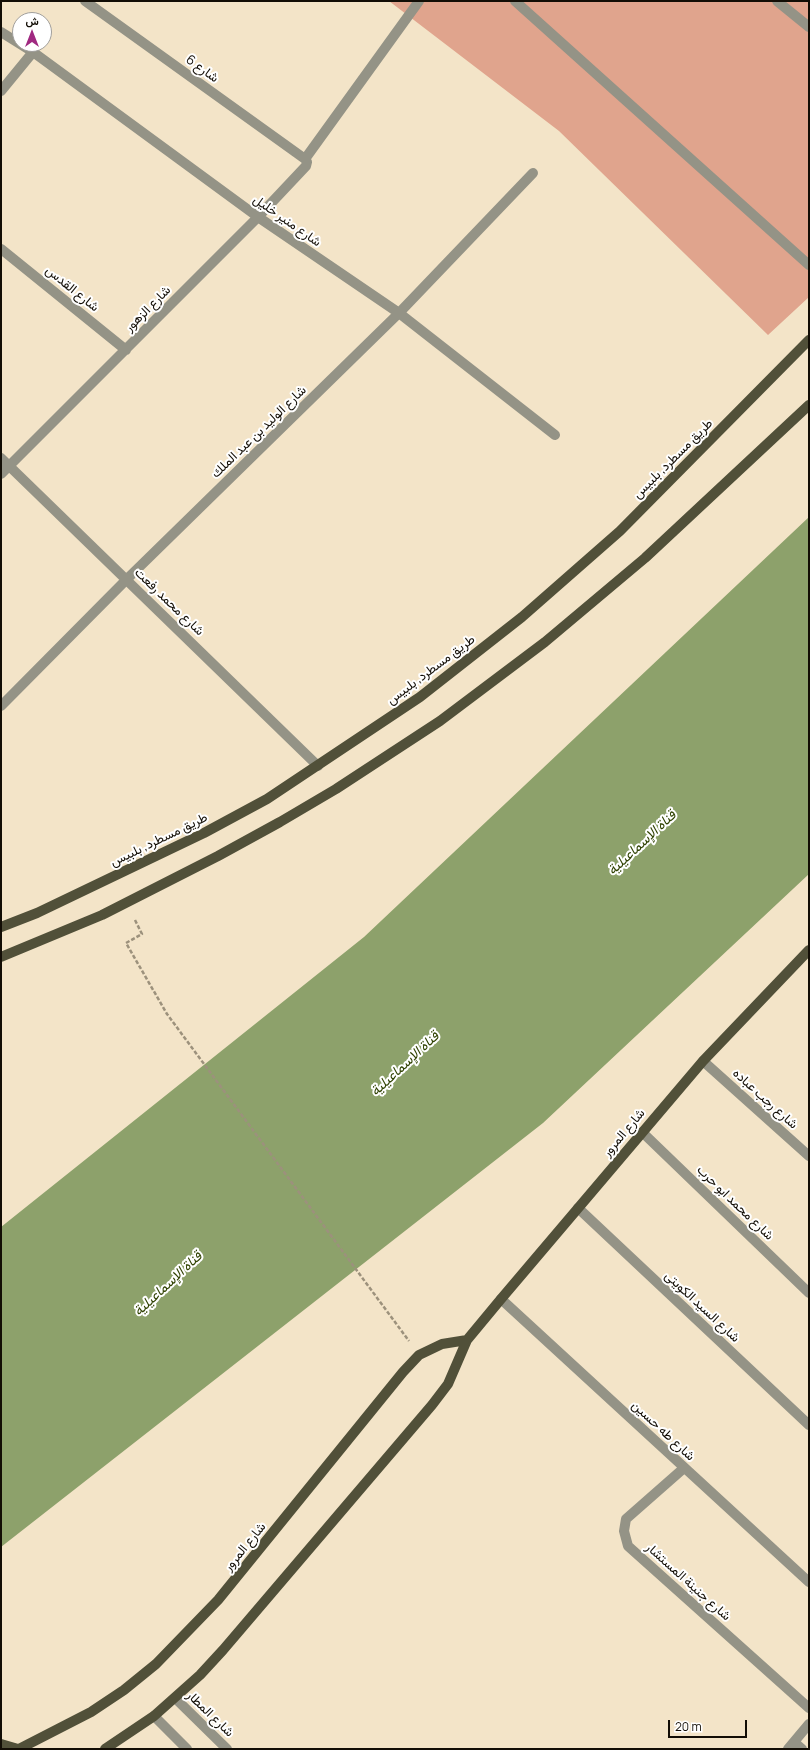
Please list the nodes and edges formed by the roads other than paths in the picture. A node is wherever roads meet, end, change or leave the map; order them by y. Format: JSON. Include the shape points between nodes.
{"nodes":[{"id":1,"x":85,"y":1,"type":"edge"},
{"id":2,"x":419,"y":1,"type":"edge"},
{"id":3,"x":515,"y":1,"type":"edge"},
{"id":4,"x":777,"y":1,"type":"edge"},
{"id":5,"x":809,"y":27,"type":"edge"},
{"id":6,"x":1,"y":32,"type":"edge"},
{"id":7,"x":12,"y":39,"type":"edge"},
{"id":8,"x":33,"y":52,"type":"joint"},
{"id":9,"x":1,"y":91,"type":"edge"},
{"id":10,"x":305,"y":159,"type":"junction"},
{"id":11,"x":533,"y":173,"type":"dead end"},
{"id":12,"x":258,"y":217,"type":"junction"},
{"id":13,"x":1,"y":249,"type":"edge"},
{"id":14,"x":809,"y":266,"type":"edge"},
{"id":15,"x":399,"y":313,"type":"junction"},
{"id":16,"x":809,"y":340,"type":"edge"},
{"id":17,"x":126,"y":350,"type":"junction"},
{"id":18,"x":809,"y":404,"type":"edge"},
{"id":19,"x":555,"y":436,"type":"dead end"},
{"id":20,"x":1,"y":458,"type":"edge"},
{"id":21,"x":10,"y":466,"type":"junction"},
{"id":22,"x":1,"y":474,"type":"edge"},
{"id":23,"x":127,"y":580,"type":"junction"},
{"id":24,"x":1,"y":706,"type":"edge"},
{"id":25,"x":318,"y":766,"type":"junction"},
{"id":26,"x":1,"y":927,"type":"edge"},
{"id":27,"x":809,"y":950,"type":"edge"},
{"id":28,"x":1,"y":957,"type":"edge"},
{"id":29,"x":703,"y":1061,"type":"junction"},
{"id":30,"x":642,"y":1132,"type":"junction"},
{"id":31,"x":809,"y":1156,"type":"edge"},
{"id":32,"x":578,"y":1208,"type":"junction"},
{"id":33,"x":809,"y":1293,"type":"edge"},
{"id":34,"x":501,"y":1299,"type":"junction"},
{"id":35,"x":467,"y":1340,"type":"junction"},
{"id":36,"x":809,"y":1425,"type":"edge"},
{"id":37,"x":684,"y":1468,"type":"junction"},
{"id":38,"x":809,"y":1582,"type":"edge"},
{"id":39,"x":175,"y":1698,"type":"junction"},
{"id":40,"x":809,"y":1708,"type":"edge"},
{"id":41,"x":154,"y":1716,"type":"junction"},
{"id":42,"x":809,"y":1724,"type":"edge"},
{"id":43,"x":1,"y":1744,"type":"edge"},
{"id":44,"x":795,"y":1747,"type":"edge"},
{"id":45,"x":19,"y":1749,"type":"edge"},
{"id":46,"x":105,"y":1749,"type":"edge"},
{"id":47,"x":187,"y":1749,"type":"edge"},
{"id":48,"x":227,"y":1749,"type":"edge"}],
"edges":[{"from":1,"to":10,"type":"street","name":"شارع 6"},
{"from":2,"to":10,"type":"street"},
{"from":3,"to":14,"type":"street"},
{"from":4,"to":5,"type":"street"},
{"from":6,"to":7,"type":"street","name":"شارع منير خليل"},
{"from":8,"to":9,"type":"street"},
{"from":8,"to":12,"type":"street","name":"شارع منير خليل"},
{"from":10,"to":12,"type":"street","name":"شارع الزهور","via":[[306,166]]},
{"from":11,"to":15,"type":"street","name":"شارع الوليد بن عبد الملك"},
{"from":12,"to":15,"type":"street","name":"شارع منير خليل"},
{"from":12,"to":17,"type":"street","name":"شارع الزهور"},
{"from":13,"to":17,"type":"street","name":"شارع القدس"},
{"from":15,"to":19,"type":"street","name":"شارع منير خليل"},
{"from":15,"to":23,"type":"street","name":"شارع الوليد بن عبد الملك"},
{"from":16,"to":25,"type":"main road","name":"طريق مسطرد, بلبيس","via":[[620,532],[522,617],[420,697]]},
{"from":17,"to":21,"type":"street","name":"شارع الزهور"},
{"from":18,"to":28,"type":"main road","via":[[645,558],[545,642],[440,721],[280,822],[126,904]]},
{"from":20,"to":21,"type":"street","name":"شارع محمد رفعت"},
{"from":21,"to":22,"type":"street","name":"شارع الزهور"},
{"from":21,"to":23,"type":"street","name":"شارع محمد رفعت"},
{"from":23,"to":24,"type":"street","name":"شارع الوليد بن عبد الملك"},
{"from":23,"to":25,"type":"street","name":"شارع محمد رفعت"},
{"from":25,"to":26,"type":"main road","name":"طريق مسطرد, بلبيس","via":[[266,799],[204,833],[37,913]]},
{"from":27,"to":29,"type":"main road","name":"شارع المرور"},
{"from":29,"to":30,"type":"main road","name":"شارع المرور"},
{"from":29,"to":31,"type":"street","name":"شارع رجب عباده"},
{"from":30,"to":32,"type":"main road","name":"شارع المرور"},
{"from":30,"to":33,"type":"street","name":"شارع محمد ابو حرب"},
{"from":32,"to":34,"type":"main road","name":"شارع المرور"},
{"from":32,"to":36,"type":"street","name":"شارع السيد الكويتى"},
{"from":34,"to":35,"type":"main road","name":"شارع المرور"},
{"from":34,"to":37,"type":"street","name":"شارع طه حسين"},
{"from":35,"to":39,"type":"main road","name":"شارع المرور","via":[[448,1384],[432,1405],[223,1650]]},
{"from":35,"to":45,"type":"main road","name":"شارع المرور","via":[[442,1344],[419,1355],[218,1600],[156,1664],[91,1712]]},
{"from":37,"to":38,"type":"street","name":"شارع طه حسين"},
{"from":37,"to":40,"type":"street","name":"شارع جنينة المستشار","via":[[626,1519],[624,1531],[628,1546]]},
{"from":39,"to":41,"type":"main road","name":"شارع المرور"},
{"from":39,"to":48,"type":"street","name":"شارع المطار"},
{"from":41,"to":46,"type":"main road","name":"شارع المرور"},
{"from":41,"to":47,"type":"street"},
{"from":42,"to":44,"type":"street"},
{"from":43,"to":45,"type":"main road"}]}
